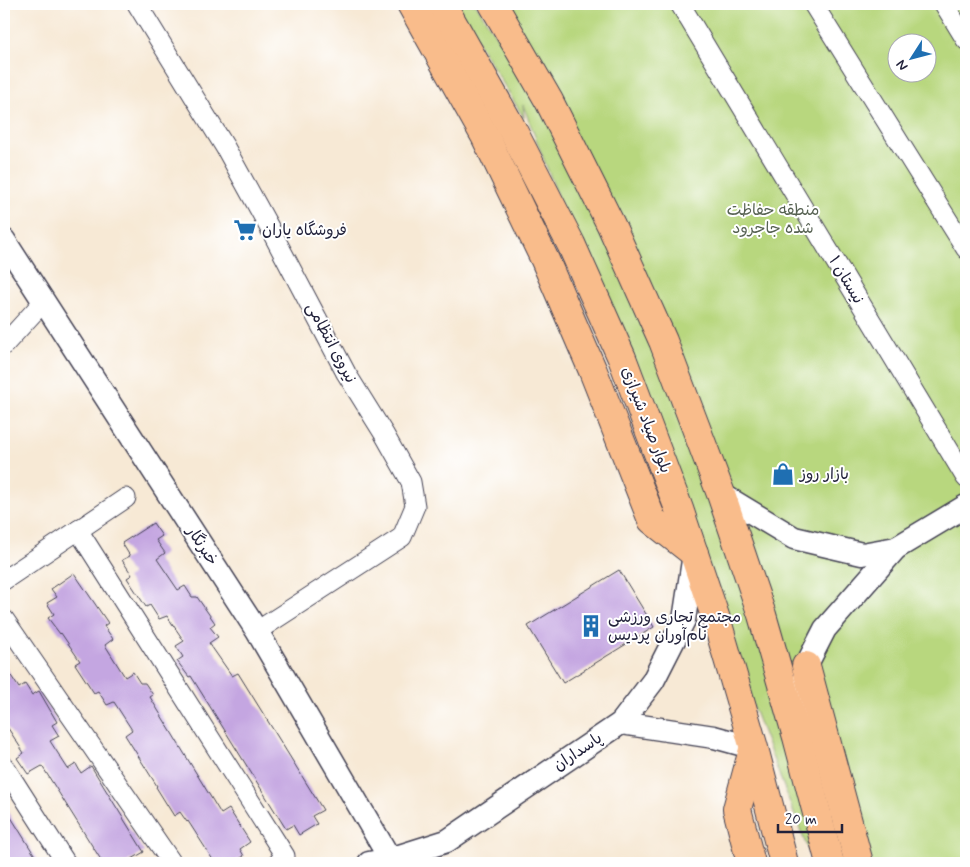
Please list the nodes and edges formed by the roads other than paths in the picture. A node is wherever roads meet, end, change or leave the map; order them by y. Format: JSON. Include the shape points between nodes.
{"nodes":[{"id":1,"x":137,"y":4,"type":"edge"},
{"id":2,"x":411,"y":4,"type":"edge"},
{"id":3,"x":442,"y":4,"type":"edge"},
{"id":4,"x":493,"y":4,"type":"edge"},
{"id":5,"x":680,"y":4,"type":"edge"},
{"id":6,"x":944,"y":4,"type":"edge"},
{"id":7,"x":820,"y":6,"type":"edge"},
{"id":8,"x":966,"y":40,"type":"edge"},
{"id":9,"x":4,"y":240,"type":"edge"},
{"id":10,"x":966,"y":249,"type":"edge"},
{"id":11,"x":44,"y":302,"type":"junction"},
{"id":12,"x":4,"y":345,"type":"edge"},
{"id":13,"x":966,"y":478,"type":"edge"},
{"id":14,"x":721,"y":494,"type":"junction"},
{"id":15,"x":126,"y":498,"type":"dead end"},
{"id":16,"x":966,"y":506,"type":"edge"},
{"id":17,"x":78,"y":530,"type":"junction"},
{"id":18,"x":896,"y":548,"type":"junction"},
{"id":19,"x":694,"y":554,"type":"junction"},
{"id":20,"x":4,"y":580,"type":"edge"},
{"id":21,"x":4,"y":620,"type":"edge"},
{"id":22,"x":257,"y":632,"type":"junction"},
{"id":23,"x":806,"y":666,"type":"junction"},
{"id":24,"x":621,"y":723,"type":"junction"},
{"id":25,"x":797,"y":737,"type":"junction"},
{"id":26,"x":754,"y":748,"type":"junction"},
{"id":27,"x":4,"y":766,"type":"edge"},
{"id":28,"x":384,"y":862,"type":"edge"},
{"id":29,"x":66,"y":863,"type":"edge"},
{"id":30,"x":172,"y":863,"type":"edge"},
{"id":31,"x":278,"y":863,"type":"edge"},
{"id":32,"x":751,"y":863,"type":"edge"},
{"id":33,"x":784,"y":863,"type":"edge"},
{"id":34,"x":830,"y":863,"type":"edge"},
{"id":35,"x":859,"y":863,"type":"edge"}],
"edges":[{"from":1,"to":22,"type":"street","name":"نیروی انتظامی","via":[[225,147],[346,374],[411,482],[415,506],[402,537]]},
{"from":2,"to":19,"type":"main road","via":[[485,136],[545,260],[652,520]]},
{"from":3,"to":19,"type":"main road","name":"بلوار صیاد شیرازی","via":[[509,123],[571,244],[622,358]]},
{"from":4,"to":14,"type":"main road","via":[[549,101],[611,225],[664,341]]},
{"from":5,"to":13,"type":"street","name":"نیستان ۱"},
{"from":6,"to":8,"type":"street"},
{"from":7,"to":10,"type":"street"},
{"from":9,"to":11,"type":"street","name":"خبرنگار"},
{"from":11,"to":12,"type":"street"},
{"from":11,"to":22,"type":"street","name":"خبرنگار"},
{"from":14,"to":18,"type":"street","via":[[794,538],[862,554]]},
{"from":14,"to":25,"type":"main road","via":[[762,615]]},
{"from":15,"to":17,"type":"street"},
{"from":16,"to":18,"type":"street"},
{"from":17,"to":20,"type":"street"},
{"from":17,"to":31,"type":"street","via":[[285,856]]},
{"from":18,"to":23,"type":"street","via":[[825,629]]},
{"from":19,"to":24,"type":"street","name":"پاسداران","via":[[684,620],[653,681]]},
{"from":19,"to":26,"type":"main road","name":"بلوار صیاد شیرازی"},
{"from":21,"to":30,"type":"street"},
{"from":22,"to":28,"type":"street","name":"خبرنگار"},
{"from":23,"to":25,"type":"street"},
{"from":23,"to":35,"type":"main road"},
{"from":24,"to":26,"type":"street","via":[[714,737]]},
{"from":24,"to":28,"type":"street","name":"پاسداران","via":[[447,841]]},
{"from":25,"to":34,"type":"main road"},
{"from":26,"to":32,"type":"main road","via":[[737,809]]},
{"from":26,"to":33,"type":"main road","name":"بلوار صیاد شیرازی"},
{"from":27,"to":29,"type":"street"}]}
